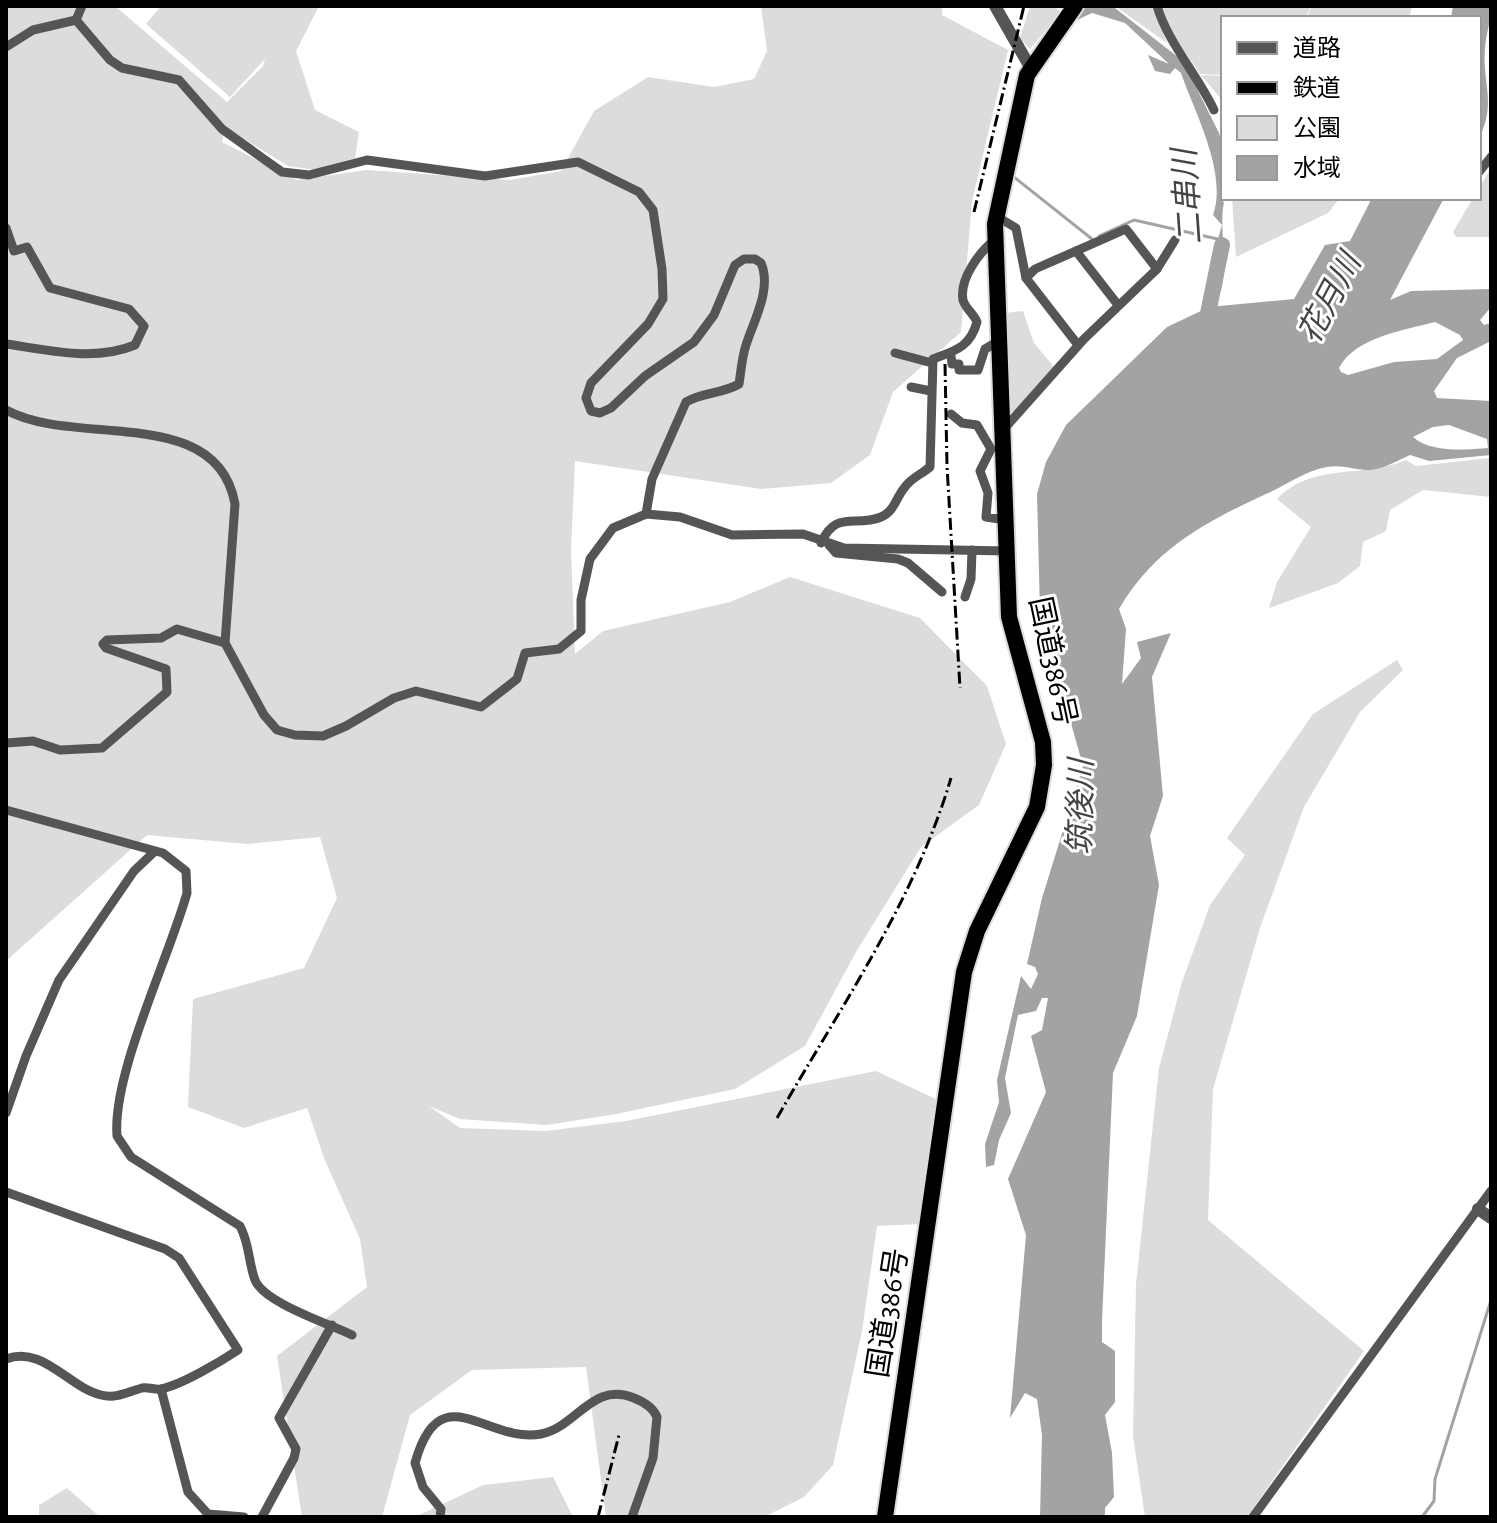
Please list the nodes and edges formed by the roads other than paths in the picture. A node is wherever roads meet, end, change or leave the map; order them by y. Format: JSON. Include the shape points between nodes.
{"nodes":[{"id":1,"x":82,"y":6,"type":"edge"},
{"id":2,"x":995,"y":6,"type":"edge"},
{"id":3,"x":1075,"y":6,"type":"edge"},
{"id":4,"x":1157,"y":6,"type":"edge"},
{"id":5,"x":76,"y":20,"type":"junction"},
{"id":6,"x":6,"y":47,"type":"edge"},
{"id":7,"x":1030,"y":67,"type":"junction"},
{"id":8,"x":1214,"y":110,"type":"dead end"},
{"id":9,"x":996,"y":216,"type":"junction"},
{"id":10,"x":6,"y":228,"type":"edge"},
{"id":11,"x":995,"y":240,"type":"junction"},
{"id":12,"x":1175,"y":240,"type":"dead end"},
{"id":13,"x":1076,"y":251,"type":"junction"},
{"id":14,"x":1157,"y":269,"type":"junction"},
{"id":15,"x":1026,"y":278,"type":"junction"},
{"id":16,"x":1118,"y":305,"type":"junction"},
{"id":17,"x":997,"y":342,"type":"junction"},
{"id":18,"x":6,"y":344,"type":"edge"},
{"id":19,"x":1078,"y":345,"type":"junction"},
{"id":20,"x":895,"y":353,"type":"dead end"},
{"id":21,"x":951,"y":356,"type":"junction"},
{"id":22,"x":932,"y":363,"type":"junction"},
{"id":23,"x":911,"y":387,"type":"dead end"},
{"id":24,"x":931,"y":391,"type":"junction"},
{"id":25,"x":6,"y":410,"type":"edge"},
{"id":26,"x":951,"y":414,"type":"dead end"},
{"id":27,"x":1001,"y":433,"type":"junction"},
{"id":28,"x":928,"y":447,"type":"junction"},
{"id":29,"x":924,"y":458,"type":"dead end"},
{"id":30,"x":646,"y":514,"type":"junction"},
{"id":31,"x":1006,"y":520,"type":"junction"},
{"id":32,"x":825,"y":544,"type":"junction"},
{"id":33,"x":972,"y":550,"type":"junction"},
{"id":34,"x":1008,"y":551,"type":"junction"},
{"id":35,"x":942,"y":592,"type":"dead end"},
{"id":36,"x":965,"y":597,"type":"dead end"},
{"id":37,"x":225,"y":643,"type":"junction"},
{"id":38,"x":6,"y":743,"type":"edge"},
{"id":39,"x":6,"y":810,"type":"edge"},
{"id":40,"x":154,"y":852,"type":"junction"},
{"id":41,"x":6,"y":1113,"type":"edge"},
{"id":42,"x":1491,"y":1191,"type":"edge"},
{"id":43,"x":6,"y":1192,"type":"edge"},
{"id":44,"x":1478,"y":1209,"type":"junction"},
{"id":45,"x":1491,"y":1218,"type":"edge"},
{"id":46,"x":332,"y":1325,"type":"junction"},
{"id":47,"x":352,"y":1335,"type":"dead end"},
{"id":48,"x":6,"y":1359,"type":"edge"},
{"id":49,"x":161,"y":1389,"type":"junction"},
{"id":50,"x":244,"y":1517,"type":"edge"},
{"id":51,"x":262,"y":1517,"type":"edge"},
{"id":52,"x":440,"y":1517,"type":"edge"},
{"id":53,"x":632,"y":1517,"type":"edge"},
{"id":54,"x":885,"y":1517,"type":"edge"},
{"id":55,"x":1253,"y":1517,"type":"edge"}],
"edges":[{"from":1,"to":5,"type":"street"},
{"from":2,"to":7,"type":"street"},
{"from":3,"to":7,"type":"highway","name":"国道386号"},
{"from":4,"to":8,"type":"street","via":[[1165,30]]},
{"from":5,"to":6,"type":"street","via":[[33,30]]},
{"from":5,"to":30,"type":"street","via":[[122,68],[179,80],[222,129],[282,172],[309,175],[367,160],[485,176],[578,162],[639,192],[653,210],[663,299],[648,324],[591,383],[586,398],[591,411],[611,408],[694,342],[714,315],[735,265],[744,259],[761,263],[763,289],[739,384],[686,402],[652,479]]},
{"from":7,"to":9,"type":"highway","name":"国道386号"},
{"from":9,"to":11,"type":"highway","name":"国道386号"},
{"from":9,"to":15,"type":"street","via":[[1016,228]]},
{"from":10,"to":18,"type":"street","via":[[14,251],[27,247],[50,288],[129,309],[144,326],[135,345],[103,353],[80,355]]},
{"from":11,"to":17,"type":"highway","name":"国道386号"},
{"from":11,"to":21,"type":"street","via":[[985,247],[964,286],[964,303],[977,322],[975,331]]},
{"from":12,"to":14,"type":"street"},
{"from":13,"to":14,"type":"street","via":[[1126,229]]},
{"from":13,"to":15,"type":"street"},
{"from":13,"to":16,"type":"street"},
{"from":14,"to":16,"type":"street"},
{"from":15,"to":19,"type":"street"},
{"from":16,"to":19,"type":"street"},
{"from":17,"to":21,"type":"street","via":[[985,349],[978,370],[959,370]]},
{"from":17,"to":27,"type":"highway","name":"国道386号"},
{"from":19,"to":27,"type":"street"},
{"from":20,"to":22,"type":"street"},
{"from":21,"to":22,"type":"street"},
{"from":22,"to":24,"type":"street"},
{"from":23,"to":24,"type":"street"},
{"from":24,"to":28,"type":"street"},
{"from":25,"to":37,"type":"street","via":[[55,426],[177,440],[204,451],[220,468],[235,504]]},
{"from":26,"to":31,"type":"street","via":[[962,423],[977,425],[991,449],[980,471],[988,493],[986,517]]},
{"from":27,"to":31,"type":"highway","name":"国道386号"},
{"from":28,"to":29,"type":"street"},
{"from":28,"to":32,"type":"street","via":[[930,467],[904,487],[894,507],[884,515],[840,521],[831,526]]},
{"from":30,"to":32,"type":"street","via":[[680,517],[732,535],[803,534]]},
{"from":30,"to":37,"type":"street","via":[[613,528],[590,559],[581,631],[559,649],[525,653],[517,679],[481,707],[416,691],[323,736],[295,735],[277,730],[264,715]]},
{"from":31,"to":34,"type":"highway","name":"国道386号"},
{"from":32,"to":33,"type":"street"},
{"from":32,"to":35,"type":"street","via":[[836,553],[908,563]]},
{"from":33,"to":34,"type":"street"},
{"from":33,"to":36,"type":"street"},
{"from":34,"to":54,"type":"highway","name":"国道386号","via":[[1009,617],[1043,742],[1044,765],[1037,807],[977,931],[964,972]]},
{"from":37,"to":38,"type":"street","via":[[177,629],[161,638],[107,640],[106,648],[166,669],[167,692],[102,748],[60,750],[33,741]]},
{"from":39,"to":40,"type":"street"},
{"from":40,"to":41,"type":"street","via":[[134,871],[59,980]]},
{"from":40,"to":46,"type":"street","via":[[186,871],[187,893],[132,1055],[117,1136],[131,1157],[240,1226],[260,1288]]},
{"from":42,"to":44,"type":"street"},
{"from":43,"to":49,"type":"street","via":[[165,1249],[188,1269],[238,1350]]},
{"from":44,"to":45,"type":"street"},
{"from":44,"to":55,"type":"street"},
{"from":46,"to":47,"type":"street"},
{"from":46,"to":51,"type":"street","via":[[279,1418],[296,1449]]},
{"from":48,"to":49,"type":"street","via":[[37,1358],[113,1398],[146,1387]]},
{"from":49,"to":50,"type":"street","via":[[188,1492],[208,1514]]},
{"from":52,"to":53,"type":"street","via":[[440,1506],[423,1487],[415,1463],[428,1428],[463,1417],[513,1432],[543,1434],[597,1398],[618,1393],[644,1402],[657,1417],[653,1458]]}]}
